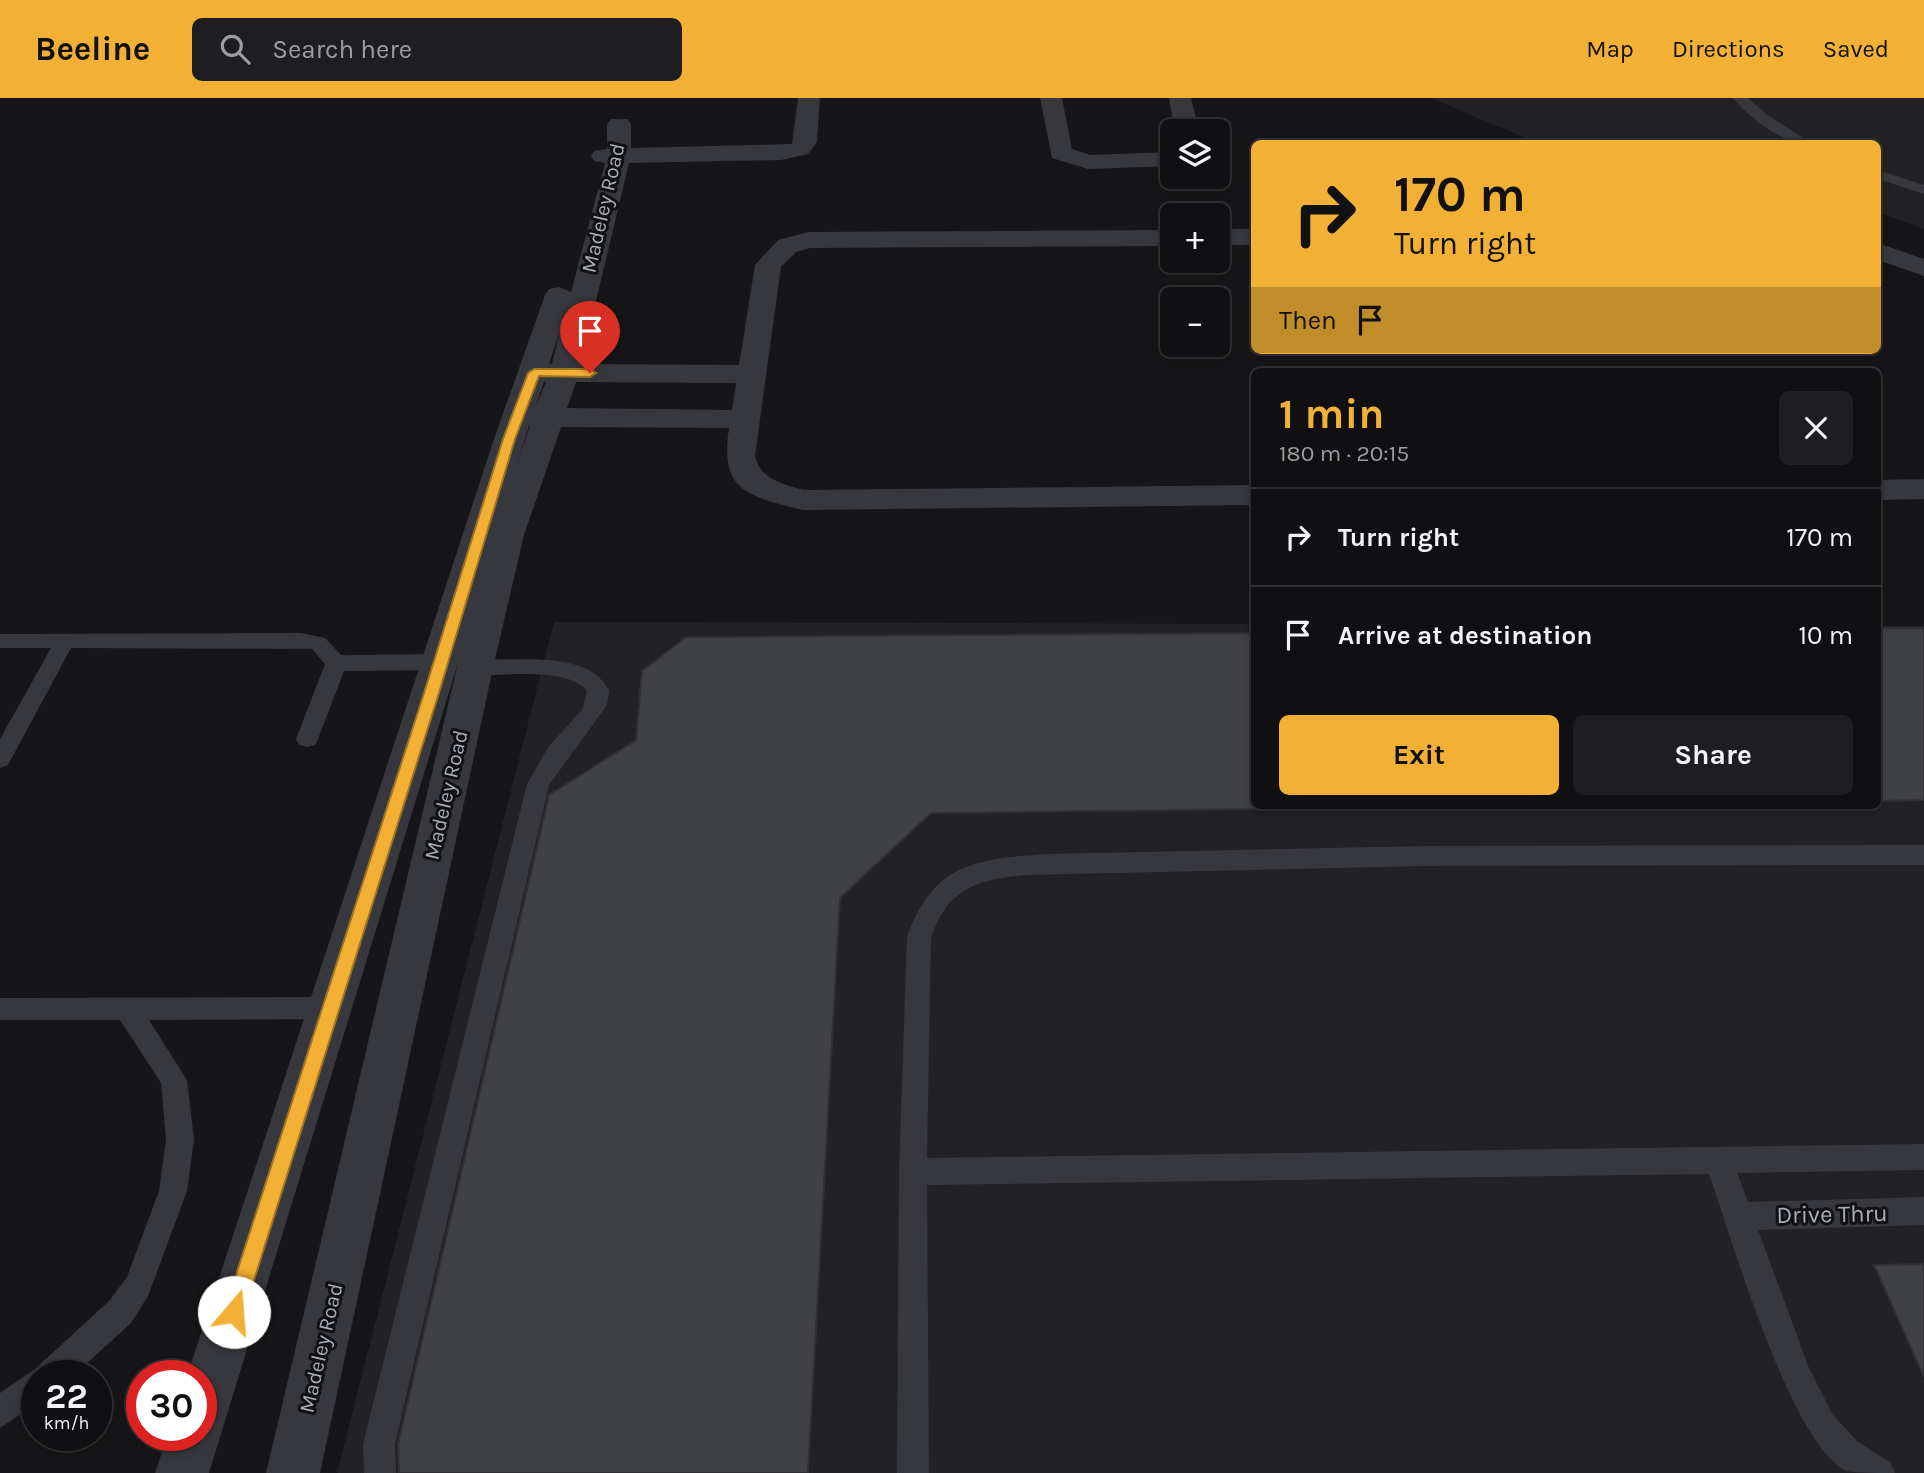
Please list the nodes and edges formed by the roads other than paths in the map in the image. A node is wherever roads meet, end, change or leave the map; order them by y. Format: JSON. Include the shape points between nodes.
{"nodes":[{"id":1,"x":627,"y":98,"type":"edge"},
{"id":2,"x":809,"y":98,"type":"edge"},
{"id":3,"x":1051,"y":98,"type":"edge"},
{"id":4,"x":1180,"y":98,"type":"edge"},
{"id":5,"x":1740,"y":98,"type":"edge"},
{"id":6,"x":1184,"y":119,"type":"edge"},
{"id":7,"x":1798,"y":140,"type":"edge"},
{"id":8,"x":611,"y":155,"type":"junction"},
{"id":9,"x":1160,"y":159,"type":"edge"},
{"id":10,"x":1881,"y":175,"type":"edge"},
{"id":11,"x":1924,"y":190,"type":"edge"},
{"id":12,"x":1160,"y":237,"type":"edge"},
{"id":13,"x":1230,"y":237,"type":"edge"},
{"id":14,"x":1251,"y":237,"type":"edge"},
{"id":15,"x":1881,"y":252,"type":"edge"},
{"id":16,"x":1924,"y":268,"type":"edge"},
{"id":17,"x":534,"y":373,"type":"junction"},
{"id":18,"x":564,"y":373,"type":"junction"},
{"id":19,"x":752,"y":374,"type":"junction"},
{"id":20,"x":534,"y":417,"type":"junction"},
{"id":21,"x":745,"y":419,"type":"junction"},
{"id":22,"x":1924,"y":489,"type":"edge"},
{"id":23,"x":1881,"y":490,"type":"edge"},
{"id":24,"x":1251,"y":495,"type":"edge"},
{"id":25,"x":0,"y":641,"type":"edge"},
{"id":26,"x":65,"y":641,"type":"junction"},
{"id":27,"x":337,"y":663,"type":"junction"},
{"id":28,"x":458,"y":665,"type":"junction"},
{"id":29,"x":307,"y":739,"type":"dead end"},
{"id":30,"x":0,"y":759,"type":"edge"},
{"id":31,"x":1924,"y":855,"type":"edge"},
{"id":32,"x":127,"y":1008,"type":"junction"},
{"id":33,"x":332,"y":1008,"type":"junction"},
{"id":34,"x":0,"y":1009,"type":"edge"},
{"id":35,"x":1924,"y":1157,"type":"edge"},
{"id":36,"x":1718,"y":1159,"type":"junction"},
{"id":37,"x":913,"y":1172,"type":"junction"},
{"id":38,"x":1924,"y":1211,"type":"edge"},
{"id":39,"x":1740,"y":1216,"type":"junction"},
{"id":40,"x":68,"y":1360,"type":"edge"},
{"id":41,"x":217,"y":1364,"type":"edge"},
{"id":42,"x":21,"y":1396,"type":"edge"},
{"id":43,"x":0,"y":1412,"type":"edge"},
{"id":44,"x":189,"y":1451,"type":"edge"},
{"id":45,"x":182,"y":1473,"type":"edge"},
{"id":46,"x":293,"y":1473,"type":"edge"},
{"id":47,"x":380,"y":1473,"type":"edge"},
{"id":48,"x":913,"y":1473,"type":"edge"},
{"id":49,"x":1879,"y":1473,"type":"edge"}],
"edges":[{"from":1,"to":8,"type":"street","name":"Madeley Road"},
{"from":2,"to":8,"type":"street","via":[[805,142],[800,149]]},
{"from":3,"to":9,"type":"street","via":[[1060,153],[1088,162]]},
{"from":4,"to":6,"type":"street"},
{"from":5,"to":7,"type":"lane"},
{"from":8,"to":17,"type":"street","name":"Madeley Road"},
{"from":8,"to":18,"type":"street","name":"Madeley Road"},
{"from":10,"to":11,"type":"lane"},
{"from":12,"to":19,"type":"street","via":[[797,242],[778,252],[768,265]]},
{"from":13,"to":14,"type":"street"},
{"from":15,"to":16,"type":"street"},
{"from":17,"to":18,"type":"street"},
{"from":17,"to":20,"type":"street","name":"Madeley Road"},
{"from":18,"to":19,"type":"street"},
{"from":18,"to":20,"type":"street","name":"Madeley Road"},
{"from":19,"to":21,"type":"street"},
{"from":20,"to":21,"type":"street"},
{"from":20,"to":28,"type":"street","name":"Madeley Road"},
{"from":21,"to":24,"type":"street","via":[[740,456],[743,471],[765,489],[803,500]]},
{"from":22,"to":23,"type":"street"},
{"from":25,"to":26,"type":"lane"},
{"from":26,"to":27,"type":"lane","via":[[301,640],[318,643]]},
{"from":26,"to":30,"type":"lane"},
{"from":27,"to":28,"type":"lane"},
{"from":27,"to":29,"type":"lane"},
{"from":28,"to":33,"type":"street","name":"Madeley Road"},
{"from":28,"to":46,"type":"street","name":"Madeley Road"},
{"from":28,"to":47,"type":"lane","via":[[579,672],[599,690],[597,704],[538,784],[379,1444]]},
{"from":31,"to":37,"type":"lane","via":[[1424,856],[1047,864],[971,874],[941,891],[924,917],[919,937]]},
{"from":32,"to":33,"type":"lane"},
{"from":32,"to":34,"type":"lane"},
{"from":32,"to":40,"type":"lane","via":[[174,1080],[180,1140],[173,1191],[138,1286],[120,1312]]},
{"from":33,"to":41,"type":"street","name":"Madeley Road"},
{"from":35,"to":36,"type":"lane"},
{"from":36,"to":37,"type":"lane"},
{"from":36,"to":39,"type":"lane"},
{"from":37,"to":48,"type":"lane"},
{"from":38,"to":39,"type":"lane","name":"Drive Thru"},
{"from":39,"to":49,"type":"lane","via":[[1796,1376],[1815,1413],[1847,1453]]},
{"from":42,"to":43,"type":"lane"},
{"from":44,"to":45,"type":"street"}]}
